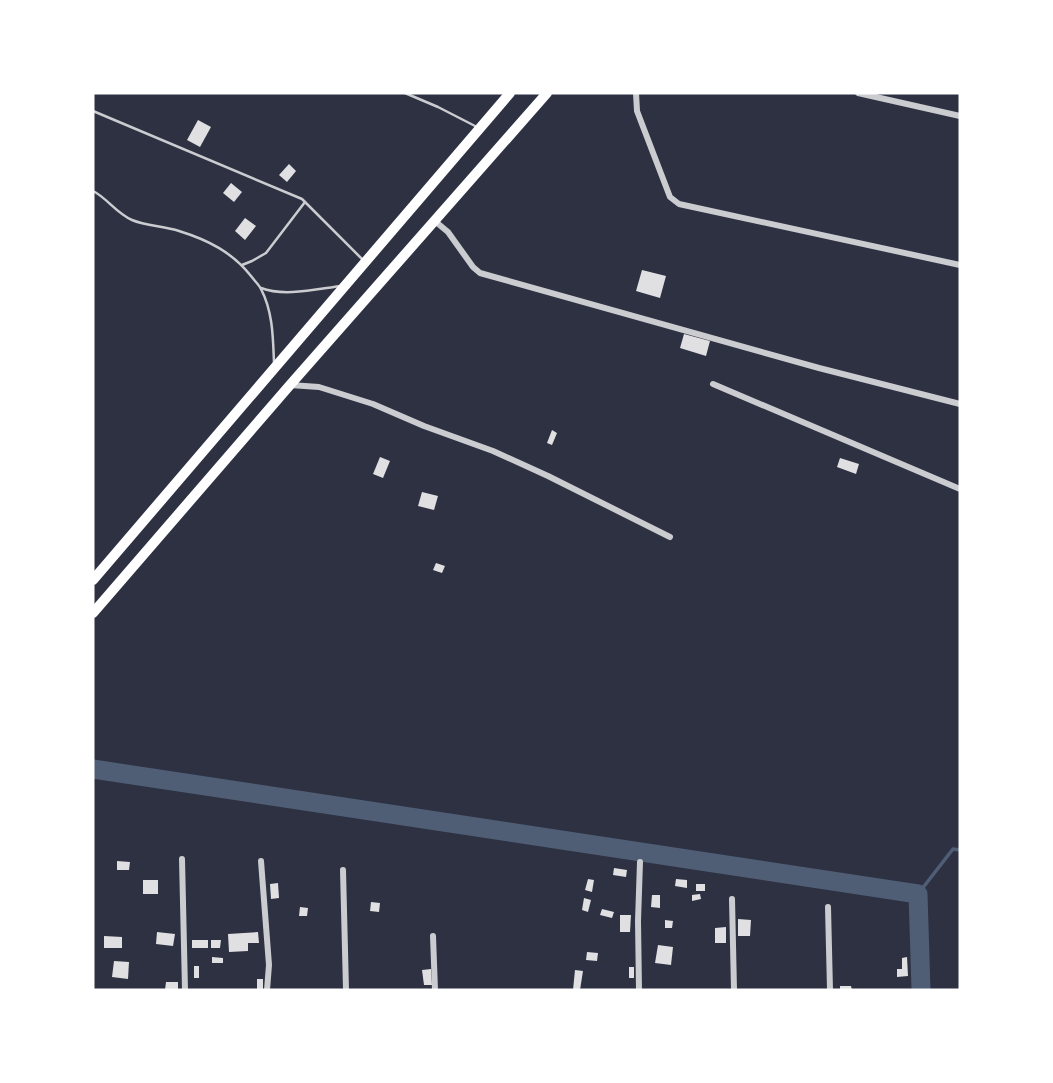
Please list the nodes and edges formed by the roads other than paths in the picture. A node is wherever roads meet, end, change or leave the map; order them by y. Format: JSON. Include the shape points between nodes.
{"nodes":[{"id":1,"x":405,"y":93,"type":"edge"},
{"id":2,"x":510,"y":93,"type":"edge"},
{"id":3,"x":547,"y":93,"type":"edge"},
{"id":4,"x":636,"y":93,"type":"edge"},
{"id":5,"x":858,"y":93,"type":"edge"},
{"id":6,"x":93,"y":111,"type":"edge"},
{"id":7,"x":960,"y":116,"type":"edge"},
{"id":8,"x":480,"y":128,"type":"junction"},
{"id":9,"x":93,"y":191,"type":"edge"},
{"id":10,"x":305,"y":202,"type":"junction"},
{"id":11,"x":436,"y":222,"type":"junction"},
{"id":12,"x":365,"y":262,"type":"junction"},
{"id":13,"x":242,"y":265,"type":"junction"},
{"id":14,"x":960,"y":265,"type":"edge"},
{"id":15,"x":345,"y":286,"type":"junction"},
{"id":16,"x":261,"y":288,"type":"junction"},
{"id":17,"x":274,"y":370,"type":"junction"},
{"id":18,"x":713,"y":384,"type":"dead end"},
{"id":19,"x":290,"y":385,"type":"junction"},
{"id":20,"x":960,"y":404,"type":"edge"},
{"id":21,"x":960,"y":489,"type":"edge"},
{"id":22,"x":670,"y":537,"type":"dead end"},
{"id":23,"x":93,"y":580,"type":"edge"},
{"id":24,"x":93,"y":613,"type":"edge"},
{"id":25,"x":182,"y":859,"type":"dead end"},
{"id":26,"x":261,"y":861,"type":"dead end"},
{"id":27,"x":640,"y":862,"type":"dead end"},
{"id":28,"x":343,"y":870,"type":"dead end"},
{"id":29,"x":732,"y":899,"type":"dead end"},
{"id":30,"x":828,"y":907,"type":"dead end"},
{"id":31,"x":433,"y":936,"type":"dead end"},
{"id":32,"x":185,"y":990,"type":"edge"},
{"id":33,"x":267,"y":990,"type":"edge"},
{"id":34,"x":346,"y":990,"type":"edge"},
{"id":35,"x":435,"y":990,"type":"edge"},
{"id":36,"x":639,"y":990,"type":"edge"},
{"id":37,"x":734,"y":990,"type":"edge"},
{"id":38,"x":831,"y":990,"type":"edge"}],
"edges":[{"from":1,"to":8,"type":"lane"},
{"from":2,"to":8,"type":"highway"},
{"from":3,"to":11,"type":"highway"},
{"from":4,"to":14,"type":"street","via":[[637,111],[670,197],[679,204]]},
{"from":5,"to":7,"type":"street"},
{"from":6,"to":10,"type":"lane"},
{"from":8,"to":12,"type":"highway"},
{"from":9,"to":13,"type":"lane","via":[[124,216],[208,241]]},
{"from":10,"to":12,"type":"lane"},
{"from":10,"to":13,"type":"lane","via":[[266,253]]},
{"from":11,"to":19,"type":"highway"},
{"from":11,"to":20,"type":"street","via":[[480,273]]},
{"from":12,"to":15,"type":"highway"},
{"from":13,"to":16,"type":"lane"},
{"from":15,"to":16,"type":"lane","via":[[283,292]]},
{"from":15,"to":17,"type":"highway"},
{"from":16,"to":17,"type":"lane","via":[[271,319]]},
{"from":17,"to":23,"type":"highway"},
{"from":18,"to":21,"type":"street"},
{"from":19,"to":22,"type":"street","via":[[319,387],[373,404],[548,476]]},
{"from":19,"to":24,"type":"highway"},
{"from":25,"to":32,"type":"street"},
{"from":26,"to":33,"type":"street"},
{"from":27,"to":36,"type":"street"},
{"from":28,"to":34,"type":"street"},
{"from":29,"to":37,"type":"street"},
{"from":30,"to":38,"type":"street"},
{"from":31,"to":35,"type":"street"}]}
